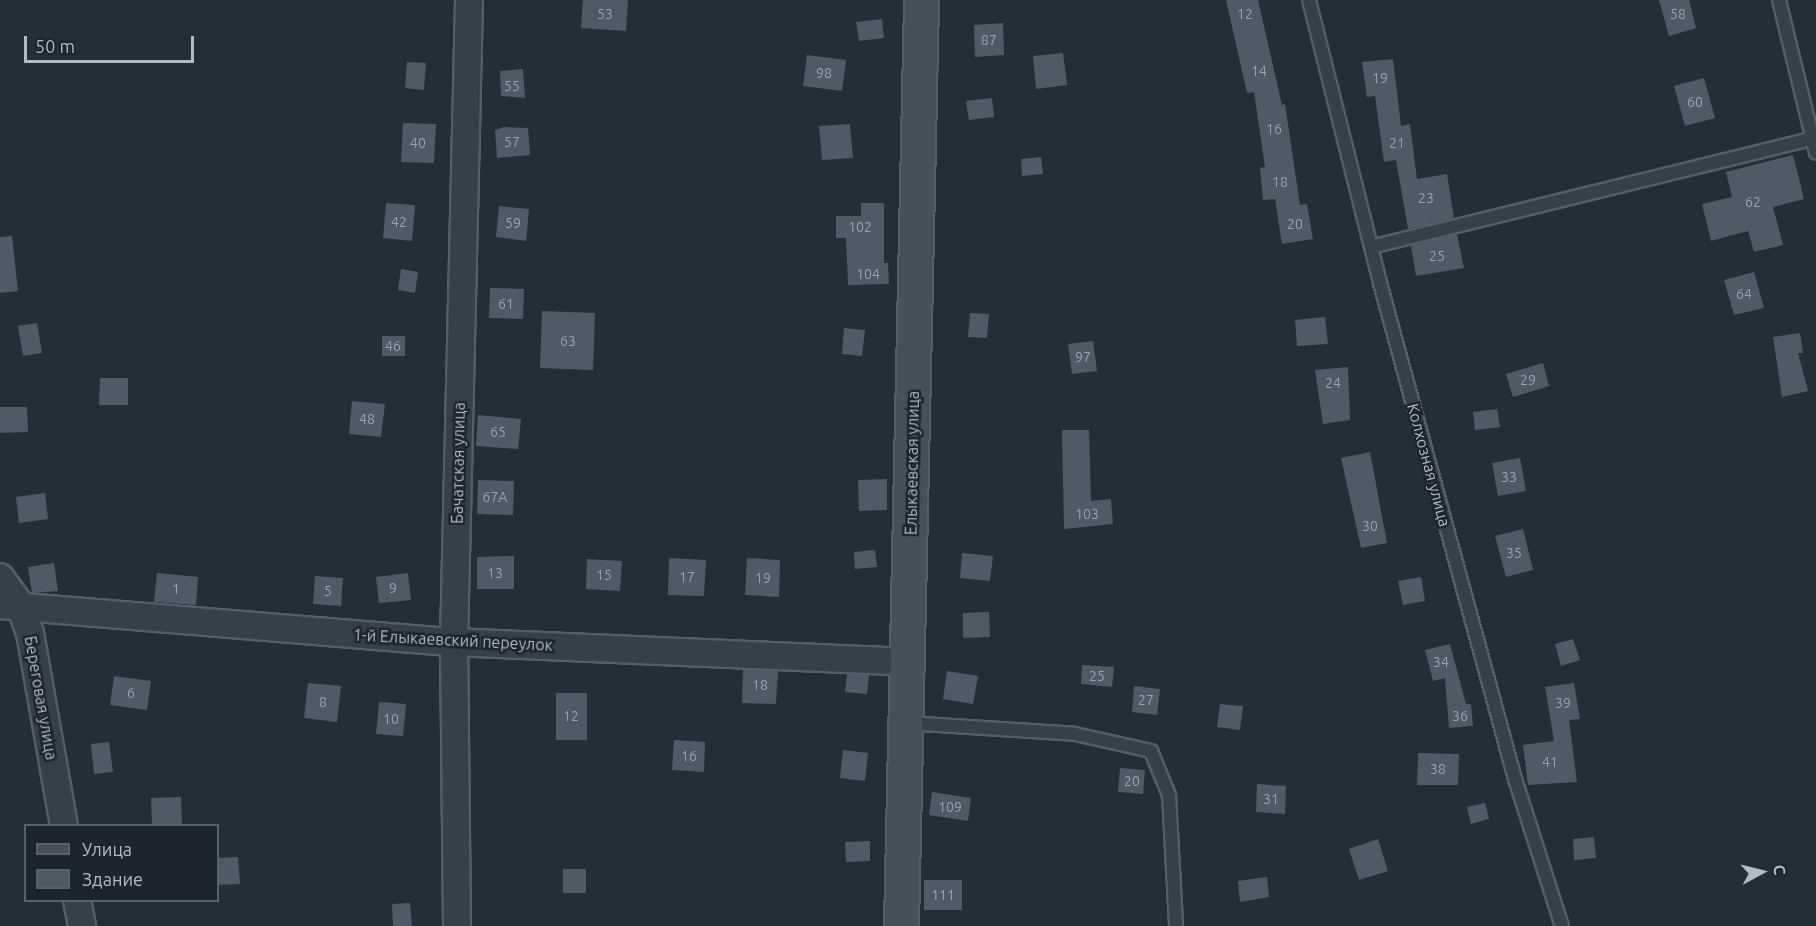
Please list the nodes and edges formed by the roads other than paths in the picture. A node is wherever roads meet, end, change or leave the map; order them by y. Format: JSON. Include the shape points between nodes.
{"nodes":[{"id":1,"x":469,"y":0,"type":"edge"},
{"id":2,"x":921,"y":0,"type":"edge"},
{"id":3,"x":1309,"y":0,"type":"edge"},
{"id":4,"x":1779,"y":0,"type":"edge"},
{"id":5,"x":1814,"y":138,"type":"edge"},
{"id":6,"x":1816,"y":153,"type":"edge"},
{"id":7,"x":1371,"y":247,"type":"junction"},
{"id":8,"x":0,"y":577,"type":"edge"},
{"id":9,"x":10,"y":604,"type":"edge"},
{"id":10,"x":454,"y":642,"type":"junction"},
{"id":11,"x":908,"y":662,"type":"junction"},
{"id":12,"x":904,"y":723,"type":"junction"},
{"id":13,"x":64,"y":824,"type":"edge"},
{"id":14,"x":77,"y":902,"type":"edge"},
{"id":15,"x":82,"y":926,"type":"edge"},
{"id":16,"x":457,"y":926,"type":"edge"},
{"id":17,"x":901,"y":926,"type":"edge"},
{"id":18,"x":1176,"y":926,"type":"edge"},
{"id":19,"x":1562,"y":926,"type":"edge"}],
"edges":[{"from":1,"to":10,"type":"street","name":"Бачатская улица"},
{"from":2,"to":11,"type":"street","name":"Елыкаевская улица"},
{"from":3,"to":7,"type":"lane","name":"Колхозная улица"},
{"from":4,"to":5,"type":"lane"},
{"from":5,"to":6,"type":"lane"},
{"from":5,"to":7,"type":"lane"},
{"from":7,"to":19,"type":"lane","name":"Колхозная улица","via":[[1515,778]]},
{"from":8,"to":9,"type":"street","name":"Береговая улица"},
{"from":9,"to":10,"type":"street","name":"1-й Елыкаевский переулок","via":[[60,612]]},
{"from":9,"to":13,"type":"street","name":"Береговая улица","via":[[30,633]]},
{"from":10,"to":11,"type":"street","name":"1-й Елыкаевский переулок"},
{"from":10,"to":16,"type":"street","name":"Бачатская улица"},
{"from":11,"to":12,"type":"street","name":"Елыкаевская улица"},
{"from":12,"to":17,"type":"street","name":"Елыкаевская улица"},
{"from":12,"to":18,"type":"lane","via":[[1074,734],[1151,751],[1169,795]]},
{"from":14,"to":15,"type":"street"}]}
